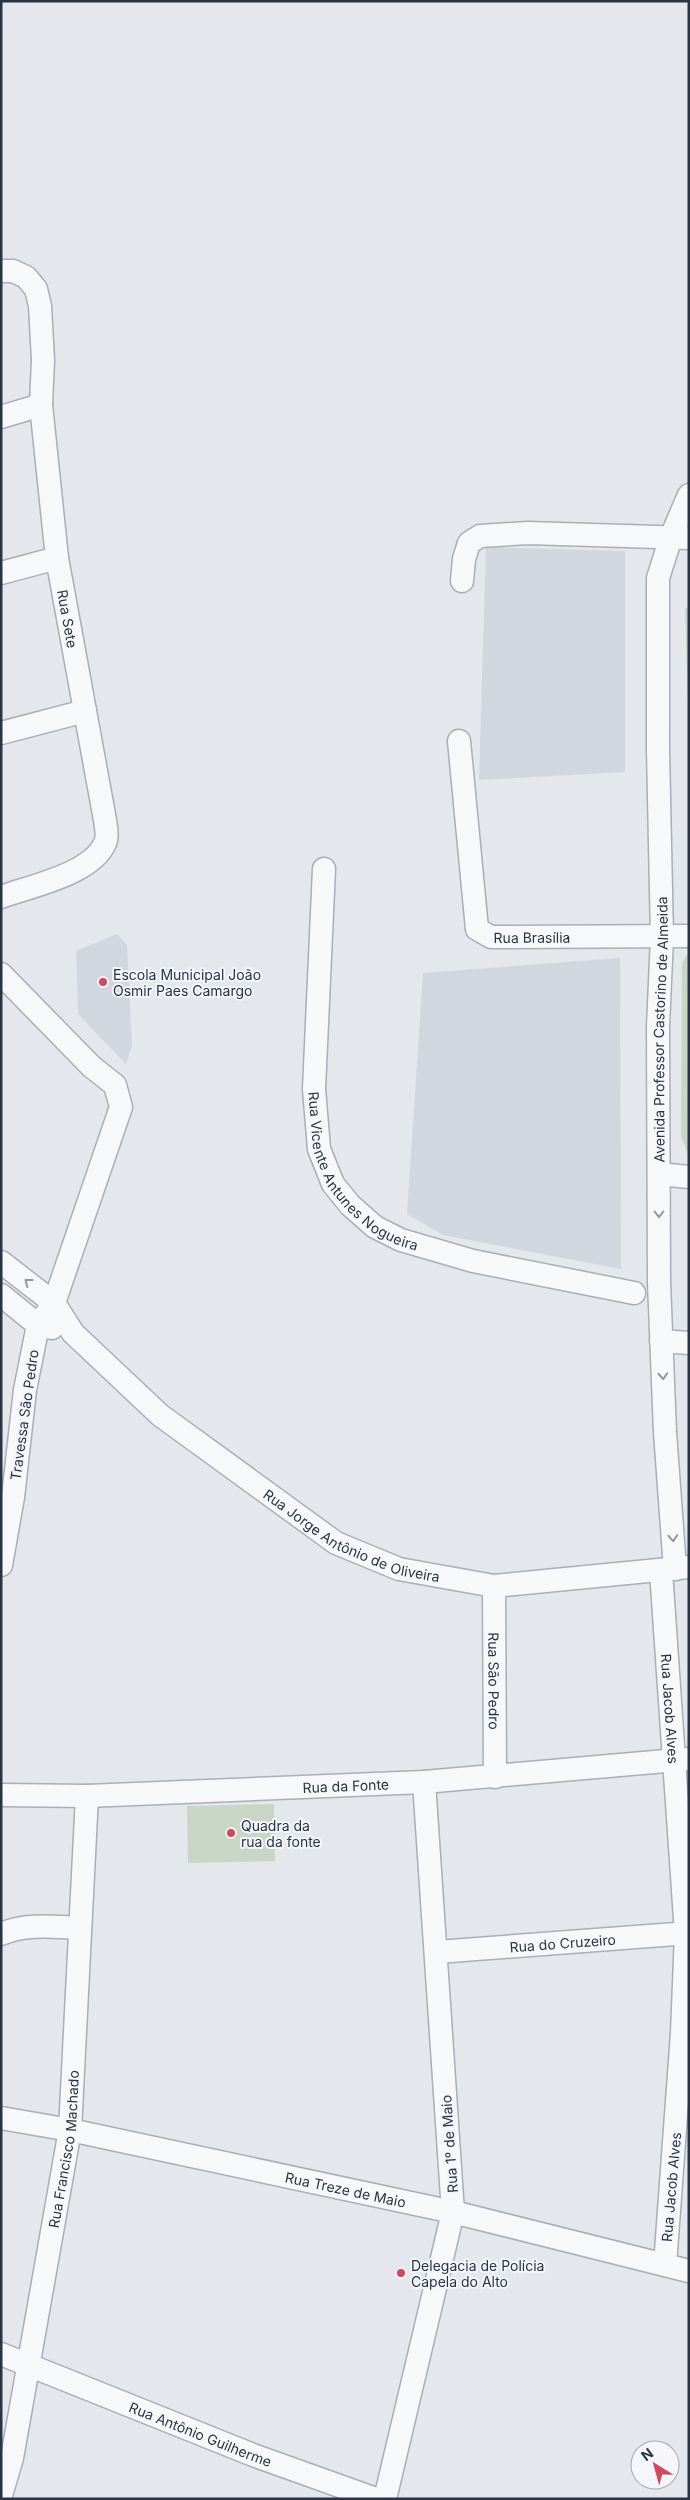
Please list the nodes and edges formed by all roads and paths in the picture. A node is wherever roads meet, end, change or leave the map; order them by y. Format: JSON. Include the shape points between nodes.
{"nodes":[{"id":1,"x":1,"y":271,"type":"edge"},
{"id":2,"x":41,"y":405,"type":"junction"},
{"id":3,"x":1,"y":416,"type":"edge"},
{"id":4,"x":689,"y":495,"type":"edge"},
{"id":5,"x":670,"y":537,"type":"edge"},
{"id":6,"x":57,"y":558,"type":"junction"},
{"id":7,"x":1,"y":573,"type":"edge"},
{"id":8,"x":462,"y":581,"type":"dead end"},
{"id":9,"x":85,"y":711,"type":"junction"},
{"id":10,"x":1,"y":734,"type":"edge"},
{"id":11,"x":460,"y":740,"type":"dead end"},
{"id":12,"x":324,"y":869,"type":"dead end"},
{"id":13,"x":1,"y":897,"type":"edge"},
{"id":14,"x":689,"y":936,"type":"edge"},
{"id":15,"x":662,"y":938,"type":"junction"},
{"id":16,"x":1,"y":974,"type":"edge"},
{"id":17,"x":659,"y":1174,"type":"junction"},
{"id":18,"x":689,"y":1178,"type":"edge"},
{"id":19,"x":1,"y":1262,"type":"edge"},
{"id":20,"x":634,"y":1294,"type":"dead end"},
{"id":21,"x":1,"y":1295,"type":"edge"},
{"id":22,"x":54,"y":1303,"type":"junction"},
{"id":23,"x":38,"y":1324,"type":"junction"},
{"id":24,"x":73,"y":1333,"type":"junction"},
{"id":25,"x":661,"y":1341,"type":"junction"},
{"id":26,"x":689,"y":1343,"type":"edge"},
{"id":27,"x":7,"y":1496,"type":"edge"},
{"id":28,"x":1,"y":1565,"type":"edge"},
{"id":29,"x":675,"y":1569,"type":"edge"},
{"id":30,"x":494,"y":1586,"type":"junction"},
{"id":31,"x":682,"y":1760,"type":"edge"},
{"id":32,"x":495,"y":1777,"type":"junction"},
{"id":33,"x":424,"y":1782,"type":"junction"},
{"id":34,"x":1,"y":1795,"type":"edge"},
{"id":35,"x":87,"y":1796,"type":"junction"},
{"id":36,"x":80,"y":1928,"type":"junction"},
{"id":37,"x":1,"y":1934,"type":"edge"},
{"id":38,"x":687,"y":1934,"type":"edge"},
{"id":39,"x":437,"y":1952,"type":"junction"},
{"id":40,"x":1,"y":2118,"type":"edge"},
{"id":41,"x":70,"y":2130,"type":"junction"},
{"id":42,"x":453,"y":2212,"type":"junction"},
{"id":43,"x":665,"y":2265,"type":"junction"},
{"id":44,"x":689,"y":2271,"type":"edge"},
{"id":45,"x":1,"y":2354,"type":"edge"},
{"id":46,"x":28,"y":2365,"type":"junction"},
{"id":47,"x":1,"y":2496,"type":"edge"},
{"id":48,"x":376,"y":2499,"type":"edge"},
{"id":49,"x":385,"y":2499,"type":"edge"}],
"edges":[{"from":1,"to":2,"type":"street","name":"Rua Sete","via":[[13,271],[26,277],[36,289],[43,360]]},
{"from":2,"to":3,"type":"street"},
{"from":2,"to":6,"type":"street","name":"Rua Sete"},
{"from":4,"to":5,"type":"street","name":"Avenida Professor Castorino de Almeida"},
{"from":5,"to":8,"type":"street","via":[[528,533],[480,536],[469,542]]},
{"from":5,"to":15,"type":"street","name":"Avenida Professor Castorino de Almeida","via":[[658,578]]},
{"from":6,"to":7,"type":"street"},
{"from":6,"to":9,"type":"street","name":"Rua Sete"},
{"from":9,"to":10,"type":"street"},
{"from":9,"to":13,"type":"street","name":"Rua Sete","via":[[106,841],[98,854],[82,867]]},
{"from":11,"to":15,"type":"street","name":"Rua Brasília","via":[[478,929],[491,937]]},
{"from":12,"to":20,"type":"street","name":"Rua Vicente Antunes Nogueira","via":[[314,1089],[319,1149],[333,1184],[350,1205],[375,1227],[401,1240],[472,1261]]},
{"from":14,"to":15,"type":"street","name":"Rua Brasília"},
{"from":15,"to":17,"type":"street","name":"Avenida Professor Castorino de Almeida","via":[[658,1026]]},
{"from":16,"to":22,"type":"street","via":[[92,1067],[115,1086],[121,1107]]},
{"from":17,"to":18,"type":"street"},
{"from":17,"to":25,"type":"street","name":"Avenida Professor Castorino de Almeida","one_way":true},
{"from":22,"to":19,"type":"street","one_way":true},
{"from":21,"to":23,"type":"street"},
{"from":22,"to":23,"type":"street"},
{"from":22,"to":24,"type":"street"},
{"from":23,"to":24,"type":"street"},
{"from":23,"to":27,"type":"street","name":"Travessa São Pedro"},
{"from":24,"to":30,"type":"street","name":"Rua Jorge Antônio de Oliveira","via":[[160,1415],[336,1543],[399,1569]]},
{"from":25,"to":26,"type":"street"},
{"from":25,"to":29,"type":"street","name":"Avenida Professor Castorino de Almeida","one_way":true},
{"from":27,"to":28,"type":"street","name":"Travessa São Pedro"},
{"from":29,"to":30,"type":"street","name":"Rua Jorge Antônio de Oliveira"},
{"from":29,"to":31,"type":"street","name":"Rua Jacob Alves"},
{"from":30,"to":32,"type":"street","name":"Rua São Pedro"},
{"from":31,"to":32,"type":"street","name":"Rua da Fonte"},
{"from":31,"to":38,"type":"street","name":"Rua Jacob Alves"},
{"from":32,"to":33,"type":"street","name":"Rua da Fonte"},
{"from":33,"to":35,"type":"street","name":"Rua da Fonte"},
{"from":33,"to":39,"type":"street","name":"Rua 1º de Maio"},
{"from":34,"to":35,"type":"street","name":"Rua da Fonte"},
{"from":35,"to":36,"type":"street","name":"Rua Francisco Machado"},
{"from":36,"to":37,"type":"street","via":[[41,1926],[12,1929]]},
{"from":36,"to":41,"type":"street","name":"Rua Francisco Machado"},
{"from":38,"to":39,"type":"street","name":"Rua do Cruzeiro"},
{"from":38,"to":43,"type":"street","name":"Rua Jacob Alves"},
{"from":39,"to":42,"type":"street","name":"Rua 1º de Maio"},
{"from":40,"to":41,"type":"street","name":"Rua Treze de Maio"},
{"from":41,"to":42,"type":"street","name":"Rua Treze de Maio"},
{"from":41,"to":46,"type":"street","name":"Rua Francisco Machado"},
{"from":42,"to":43,"type":"street","name":"Rua Treze de Maio"},
{"from":42,"to":49,"type":"street","name":"Rua 1º de Maio"},
{"from":43,"to":44,"type":"street","name":"Rua Treze de Maio"},
{"from":45,"to":46,"type":"street","name":"Rua Antônio Guilherme"},
{"from":46,"to":47,"type":"street","name":"Rua Francisco Machado","via":[[12,2458]]},
{"from":46,"to":48,"type":"street","name":"Rua Antônio Guilherme","via":[[252,2455]]}]}
